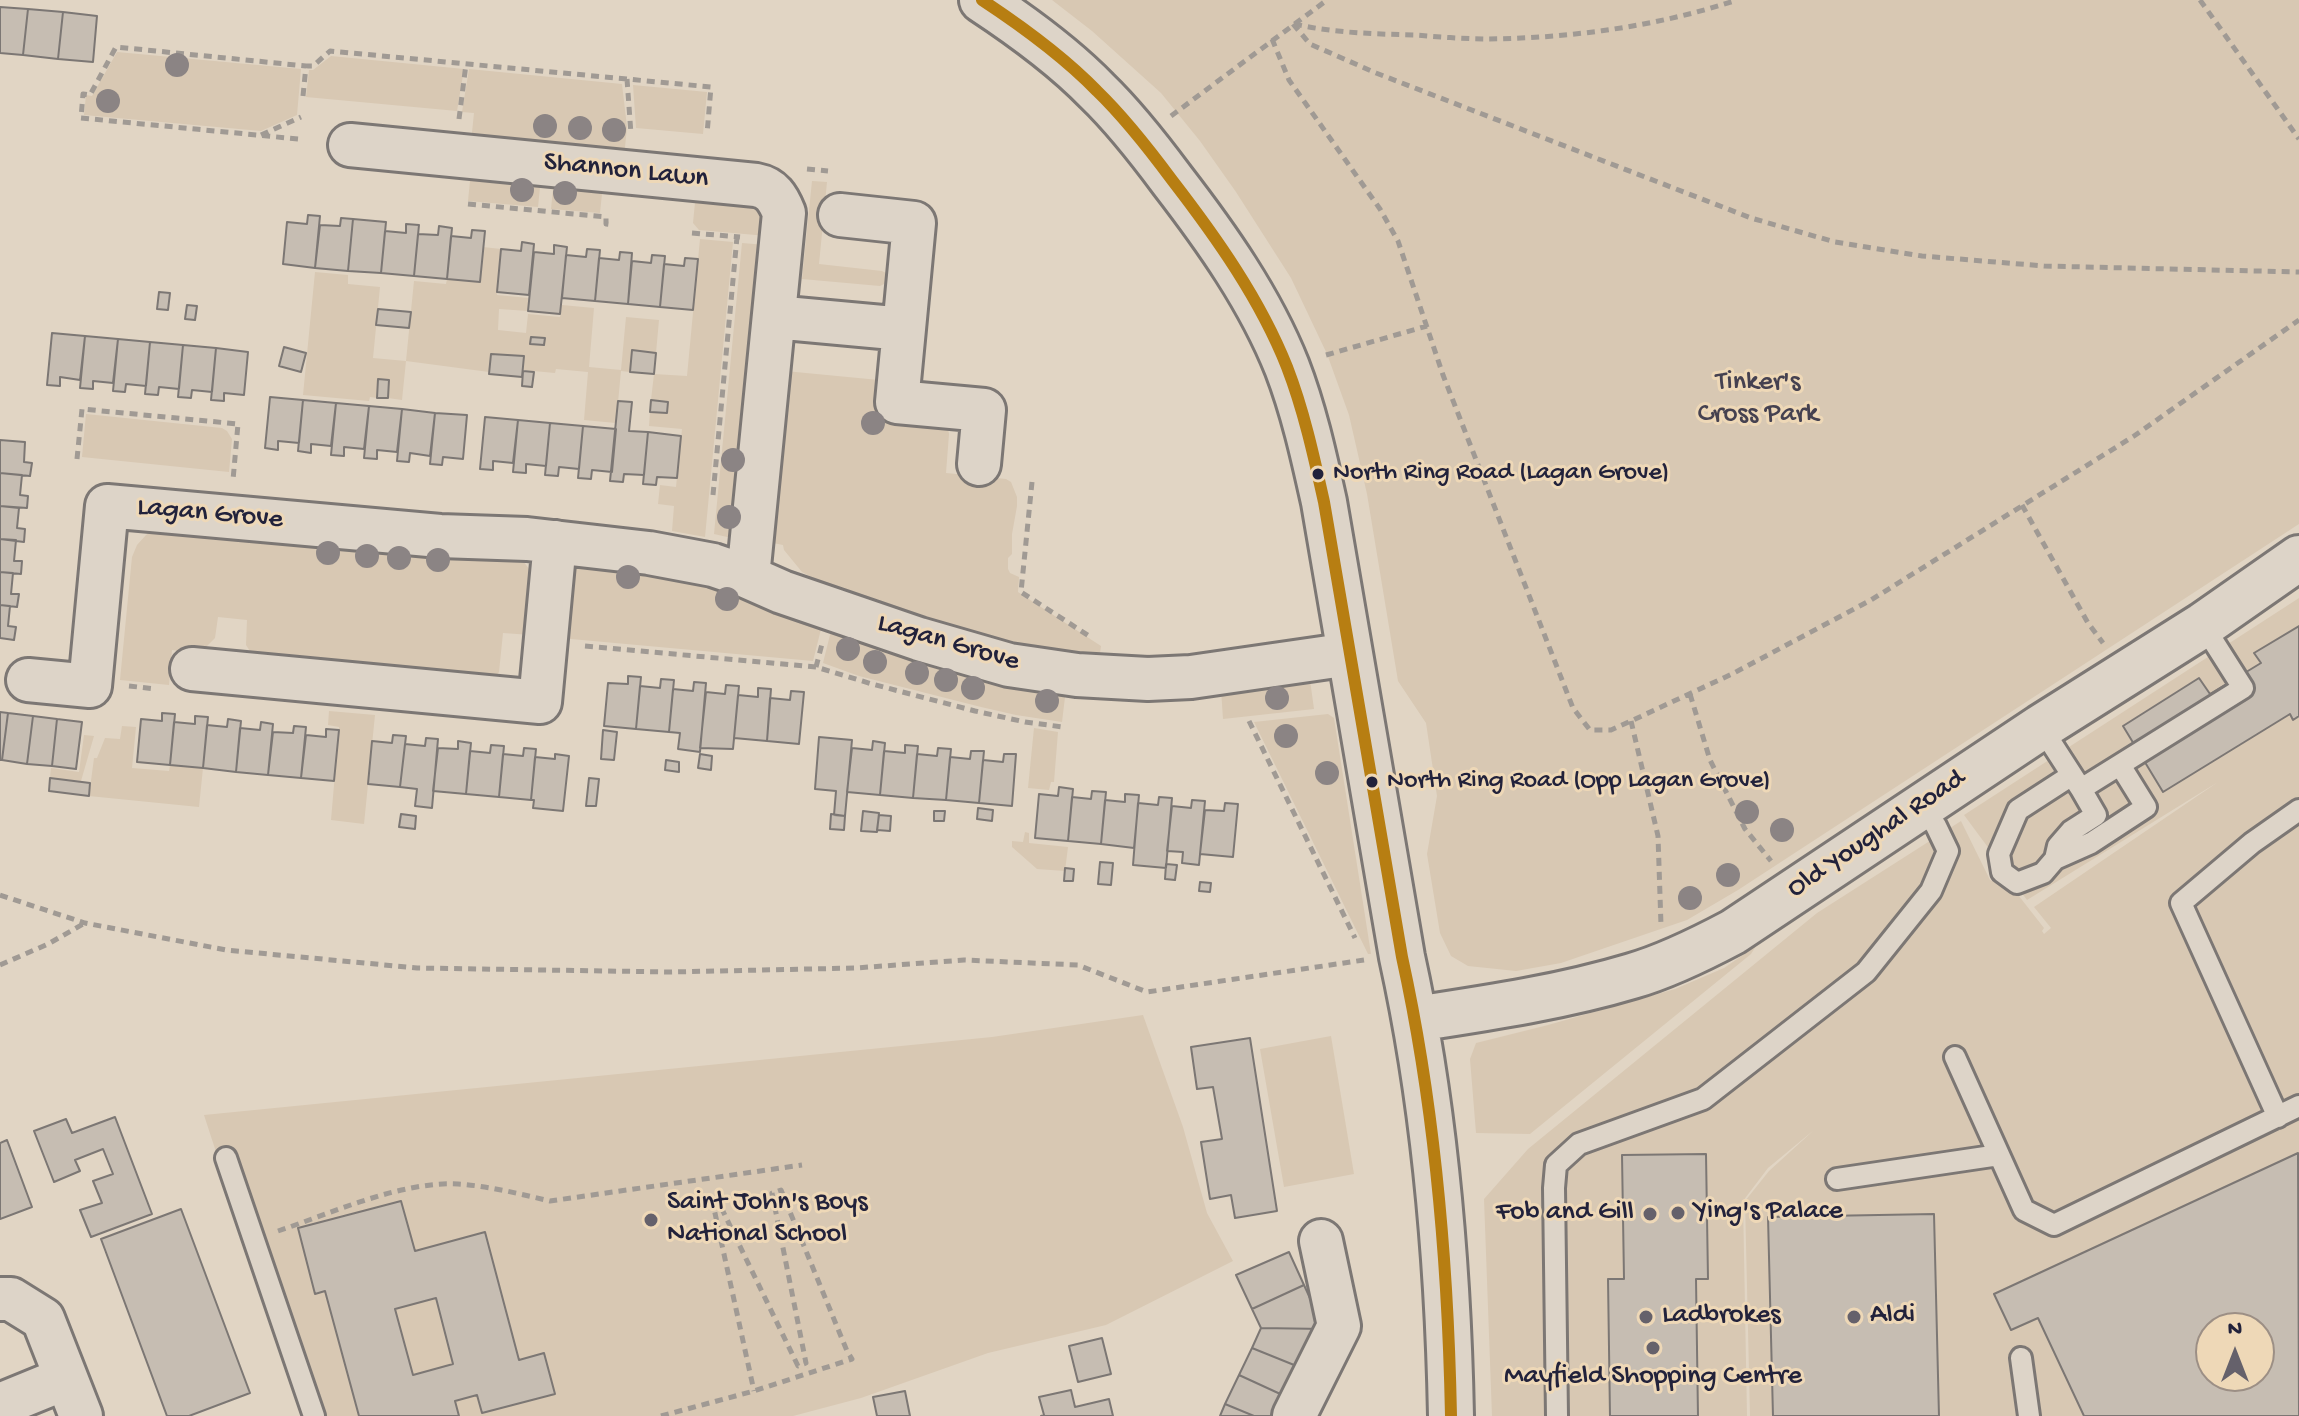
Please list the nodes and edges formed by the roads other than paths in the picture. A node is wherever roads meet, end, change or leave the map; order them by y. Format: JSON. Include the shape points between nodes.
{"nodes":[{"id":1,"x":982,"y":0,"type":"edge"},
{"id":2,"x":350,"y":145,"type":"dead end"},
{"id":3,"x":840,"y":215,"type":"dead end"},
{"id":4,"x":774,"y":317,"type":"junction"},
{"id":5,"x":904,"y":329,"type":"junction"},
{"id":6,"x":979,"y":464,"type":"dead end"},
{"id":7,"x":555,"y":542,"type":"junction"},
{"id":8,"x":2299,"y":558,"type":"edge"},
{"id":9,"x":748,"y":577,"type":"junction"},
{"id":10,"x":2203,"y":625,"type":"junction"},
{"id":11,"x":1350,"y":654,"type":"junction"},
{"id":12,"x":192,"y":669,"type":"dead end"},
{"id":13,"x":28,"y":680,"type":"dead end"},
{"id":14,"x":2041,"y":727,"type":"junction"},
{"id":15,"x":2120,"y":765,"type":"junction"},
{"id":16,"x":2076,"y":782,"type":"junction"},
{"id":17,"x":1922,"y":805,"type":"junction"},
{"id":18,"x":2299,"y":810,"type":"edge"},
{"id":19,"x":2055,"y":859,"type":"junction"},
{"id":20,"x":1416,"y":1019,"type":"junction"},
{"id":21,"x":1955,"y":1057,"type":"dead end"},
{"id":22,"x":2299,"y":1106,"type":"edge"},
{"id":23,"x":2278,"y":1117,"type":"junction"},
{"id":24,"x":1999,"y":1155,"type":"junction"},
{"id":25,"x":226,"y":1158,"type":"dead end"},
{"id":26,"x":1837,"y":1179,"type":"dead end"},
{"id":27,"x":1321,"y":1241,"type":"dead end"},
{"id":28,"x":0,"y":1299,"type":"edge"},
{"id":29,"x":2021,"y":1358,"type":"dead end"},
{"id":30,"x":74,"y":1397,"type":"edge"},
{"id":31,"x":0,"y":1405,"type":"edge"},
{"id":32,"x":314,"y":1416,"type":"edge"},
{"id":33,"x":1294,"y":1416,"type":"edge"},
{"id":34,"x":1451,"y":1416,"type":"edge"},
{"id":35,"x":1557,"y":1416,"type":"edge"},
{"id":36,"x":2029,"y":1416,"type":"edge"}],
"edges":[{"from":1,"to":11,"type":"main road","via":[[1054,52],[1141,138],[1258,308],[1286,366],[1307,429]]},
{"from":2,"to":4,"type":"street","name":"Shannon Lawn","via":[[765,187],[777,196],[784,213]]},
{"from":3,"to":5,"type":"street","via":[[914,223]]},
{"from":4,"to":5,"type":"street"},
{"from":4,"to":9,"type":"street","name":"Shannon Lawn"},
{"from":5,"to":6,"type":"street","via":[[897,402],[984,410]]},
{"from":7,"to":9,"type":"street","name":"Lagan Grove","via":[[649,553]]},
{"from":7,"to":12,"type":"street","via":[[540,702]]},
{"from":7,"to":13,"type":"street","name":"Lagan Grove","via":[[107,506],[90,686]]},
{"from":8,"to":10,"type":"main road","name":"Old Youghal Road"},
{"from":9,"to":11,"type":"street","name":"Lagan Grove","via":[[919,639],[1009,665],[1077,675],[1191,677]]},
{"from":10,"to":14,"type":"main road","name":"Old Youghal Road"},
{"from":10,"to":15,"type":"lane","via":[[2243,688]]},
{"from":11,"to":20,"type":"main road"},
{"from":14,"to":16,"type":"lane"},
{"from":14,"to":17,"type":"main road","name":"Old Youghal Road"},
{"from":15,"to":16,"type":"lane"},
{"from":15,"to":19,"type":"lane","via":[[2146,807]]},
{"from":16,"to":19,"type":"lane","via":[[2096,815],[2071,831]]},
{"from":16,"to":19,"type":"lane","via":[[2018,810],[1999,854],[2002,872],[2017,883],[2043,873]]},
{"from":17,"to":20,"type":"main road","name":"Old Youghal Road","via":[[1733,932],[1672,962],[1591,987]]},
{"from":17,"to":35,"type":"lane","via":[[1948,851],[1931,891],[1866,972],[1703,1099],[1579,1144],[1556,1165]]},
{"from":18,"to":23,"type":"lane","via":[[2181,903]]},
{"from":20,"to":34,"type":"main road","via":[[1438,1189]]},
{"from":21,"to":24,"type":"lane"},
{"from":22,"to":23,"type":"lane"},
{"from":23,"to":24,"type":"lane","via":[[2054,1225],[2024,1210]]},
{"from":24,"to":26,"type":"lane"},
{"from":25,"to":32,"type":"lane"},
{"from":27,"to":33,"type":"street","via":[[1339,1326]]},
{"from":28,"to":30,"type":"street","via":[[11,1299],[43,1319]]},
{"from":29,"to":36,"type":"lane"},
{"from":30,"to":31,"type":"street"}]}
